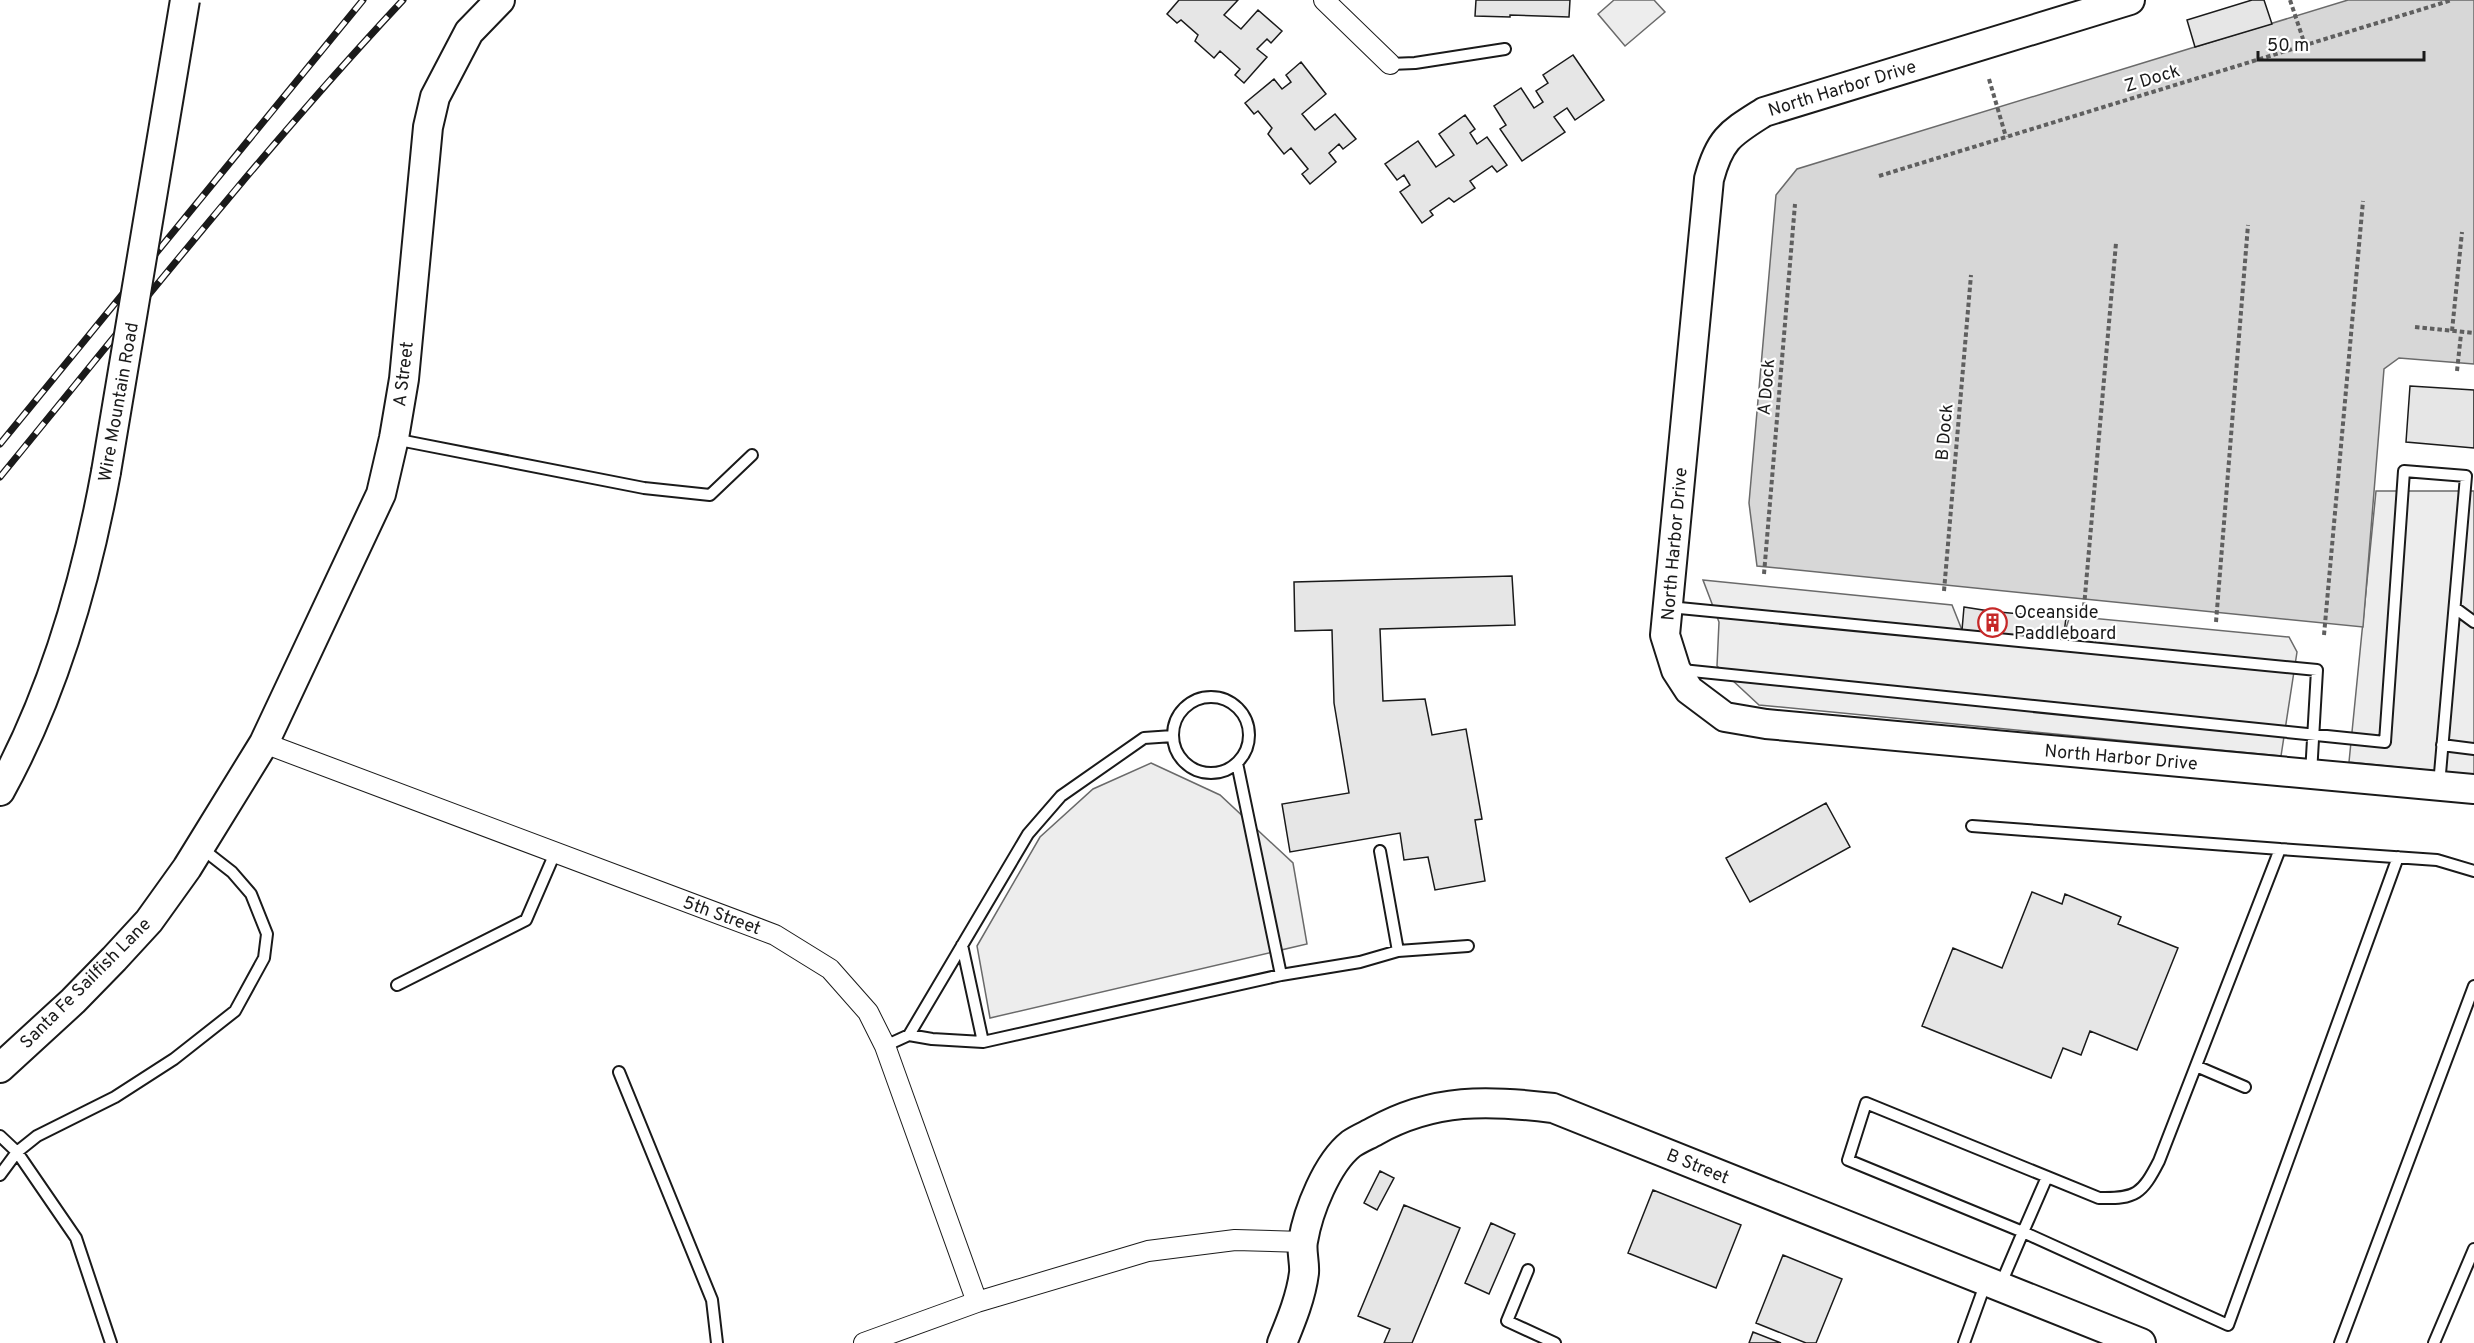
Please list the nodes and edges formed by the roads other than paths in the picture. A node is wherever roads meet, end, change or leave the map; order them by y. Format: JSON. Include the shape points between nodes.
{"nodes":[{"id":1,"x":186,"y":0,"type":"edge"},
{"id":2,"x":500,"y":0,"type":"edge"},
{"id":3,"x":1324,"y":0,"type":"edge"},
{"id":4,"x":2130,"y":0,"type":"edge"},
{"id":5,"x":1505,"y":49,"type":"dead end"},
{"id":6,"x":1390,"y":64,"type":"joint"},
{"id":7,"x":394,"y":438,"type":"junction"},
{"id":8,"x":752,"y":456,"type":"dead end"},
{"id":9,"x":1668,"y":607,"type":"junction"},
{"id":10,"x":2455,"y":608,"type":"junction"},
{"id":11,"x":2474,"y":622,"type":"edge"},
{"id":12,"x":1676,"y":670,"type":"junction"},
{"id":13,"x":2313,"y":734,"type":"junction"},
{"id":14,"x":1173,"y":736,"type":"junction"},
{"id":15,"x":264,"y":743,"type":"junction"},
{"id":16,"x":2442,"y":746,"type":"junction"},
{"id":17,"x":2474,"y":749,"type":"edge"},
{"id":18,"x":1238,"y":763,"type":"junction"},
{"id":19,"x":2311,"y":774,"type":"junction"},
{"id":20,"x":2439,"y":786,"type":"junction"},
{"id":21,"x":2474,"y":789,"type":"edge"},
{"id":22,"x":0,"y":791,"type":"edge"},
{"id":23,"x":1972,"y":826,"type":"dead end"},
{"id":24,"x":200,"y":847,"type":"junction"},
{"id":25,"x":2280,"y":849,"type":"junction"},
{"id":26,"x":1380,"y":851,"type":"dead end"},
{"id":27,"x":555,"y":852,"type":"junction"},
{"id":28,"x":2398,"y":857,"type":"junction"},
{"id":29,"x":2474,"y":871,"type":"edge"},
{"id":30,"x":962,"y":945,"type":"junction"},
{"id":31,"x":1468,"y":946,"type":"dead end"},
{"id":32,"x":1398,"y":951,"type":"junction"},
{"id":33,"x":1281,"y":975,"type":"junction"},
{"id":34,"x":397,"y":986,"type":"dead end"},
{"id":35,"x":2474,"y":986,"type":"edge"},
{"id":36,"x":909,"y":1035,"type":"junction"},
{"id":37,"x":983,"y":1042,"type":"junction"},
{"id":38,"x":885,"y":1046,"type":"junction"},
{"id":39,"x":2196,"y":1066,"type":"junction"},
{"id":40,"x":0,"y":1068,"type":"edge"},
{"id":41,"x":619,"y":1072,"type":"dead end"},
{"id":42,"x":2245,"y":1087,"type":"dead end"},
{"id":43,"x":0,"y":1136,"type":"edge"},
{"id":44,"x":17,"y":1152,"type":"junction"},
{"id":45,"x":0,"y":1175,"type":"edge"},
{"id":46,"x":2047,"y":1177,"type":"junction"},
{"id":47,"x":2023,"y":1232,"type":"junction"},
{"id":48,"x":1303,"y":1242,"type":"junction"},
{"id":49,"x":2474,"y":1249,"type":"edge"},
{"id":50,"x":1528,"y":1270,"type":"dead end"},
{"id":51,"x":1993,"y":1284,"type":"junction"},
{"id":52,"x":976,"y":1302,"type":"junction"},
{"id":53,"x":111,"y":1343,"type":"edge"},
{"id":54,"x":717,"y":1343,"type":"edge"},
{"id":55,"x":864,"y":1343,"type":"edge"},
{"id":56,"x":1282,"y":1343,"type":"edge"},
{"id":57,"x":1555,"y":1343,"type":"edge"},
{"id":58,"x":1964,"y":1343,"type":"edge"},
{"id":59,"x":2141,"y":1343,"type":"edge"},
{"id":60,"x":2340,"y":1343,"type":"edge"},
{"id":61,"x":2434,"y":1343,"type":"edge"}],
"edges":[{"from":1,"to":22,"type":"street","name":"Wire Mountain Road","bridge":true,"via":[[99,512],[53,671],[22,750]]},
{"from":2,"to":7,"type":"street","name":"A Street","via":[[469,32],[435,97],[428,127],[404,379]]},
{"from":3,"to":6,"type":"street"},
{"from":4,"to":9,"type":"street","name":"North Harbor Drive","via":[[1764,112],[1730,134],[1715,155],[1709,178]]},
{"from":5,"to":6,"type":"lane"},
{"from":7,"to":8,"type":"lane","via":[[644,488],[710,495]]},
{"from":7,"to":15,"type":"street","name":"A Street","via":[[381,494]]},
{"from":9,"to":12,"type":"street","name":"North Harbor Drive","via":[[1665,635]]},
{"from":9,"to":13,"type":"lane","via":[[2317,670]]},
{"from":10,"to":11,"type":"lane"},
{"from":10,"to":13,"type":"lane","via":[[2466,476],[2404,471],[2385,742]]},
{"from":10,"to":16,"type":"lane"},
{"from":12,"to":13,"type":"lane"},
{"from":12,"to":19,"type":"street","name":"North Harbor Drive","via":[[1689,690],[1725,717],[1766,724]]},
{"from":13,"to":19,"type":"lane"},
{"from":14,"to":18,"type":"lane","via":[[1179,755],[1195,769],[1217,772]]},
{"from":14,"to":18,"type":"lane","via":[[1177,717],[1190,703],[1209,696],[1231,702],[1240,710],[1249,731],[1249,743]]},
{"from":14,"to":30,"type":"lane","via":[[1144,738],[1061,796],[1028,834]]},
{"from":15,"to":24,"type":"street","name":"Santa Fe Sailfish Lane"},
{"from":15,"to":27,"type":"street","name":"5th Street"},
{"from":16,"to":17,"type":"lane"},
{"from":16,"to":20,"type":"lane"},
{"from":18,"to":33,"type":"lane"},
{"from":19,"to":20,"type":"street","name":"North Harbor Drive"},
{"from":20,"to":21,"type":"street","name":"North Harbor Drive"},
{"from":23,"to":25,"type":"lane"},
{"from":24,"to":40,"type":"street","name":"Santa Fe Sailfish Lane","via":[[149,921],[73,1001]]},
{"from":24,"to":44,"type":"lane","via":[[232,872],[251,894],[267,934],[264,958],[235,1011],[174,1059],[116,1097],[37,1136]]},
{"from":25,"to":28,"type":"lane"},
{"from":25,"to":39,"type":"lane"},
{"from":26,"to":32,"type":"lane"},
{"from":27,"to":34,"type":"lane","via":[[526,920]]},
{"from":27,"to":38,"type":"street","name":"5th Street","via":[[775,934],[830,969],[868,1012]]},
{"from":28,"to":29,"type":"lane","via":[[2437,860]]},
{"from":28,"to":47,"type":"lane","via":[[2228,1325]]},
{"from":30,"to":36,"type":"lane"},
{"from":30,"to":37,"type":"lane"},
{"from":31,"to":32,"type":"lane"},
{"from":32,"to":33,"type":"lane","via":[[1360,962]]},
{"from":33,"to":37,"type":"lane"},
{"from":35,"to":60,"type":"lane"},
{"from":36,"to":37,"type":"lane"},
{"from":36,"to":38,"type":"lane"},
{"from":38,"to":52,"type":"street","name":"5th Street"},
{"from":39,"to":42,"type":"lane"},
{"from":39,"to":46,"type":"lane","via":[[2147,1185],[2126,1199],[2099,1198]]},
{"from":41,"to":54,"type":"lane","via":[[712,1300]]},
{"from":43,"to":44,"type":"lane"},
{"from":44,"to":45,"type":"lane"},
{"from":44,"to":53,"type":"lane","via":[[76,1238]]},
{"from":46,"to":47,"type":"lane"},
{"from":46,"to":47,"type":"lane","via":[[1866,1103],[1848,1160]]},
{"from":47,"to":51,"type":"lane"},
{"from":48,"to":51,"type":"street","name":"B Street","via":[[1328,1171],[1351,1144],[1400,1117],[1458,1104],[1508,1102],[1553,1108]]},
{"from":48,"to":52,"type":"street","via":[[1234,1240],[1148,1251]]},
{"from":48,"to":56,"type":"street","name":"B Street","via":[[1304,1272],[1294,1316]]},
{"from":49,"to":61,"type":"lane"},
{"from":50,"to":57,"type":"lane","via":[[1507,1321]]},
{"from":51,"to":58,"type":"lane"},
{"from":51,"to":59,"type":"street","name":"B Street"},
{"from":52,"to":55,"type":"street"}]}
